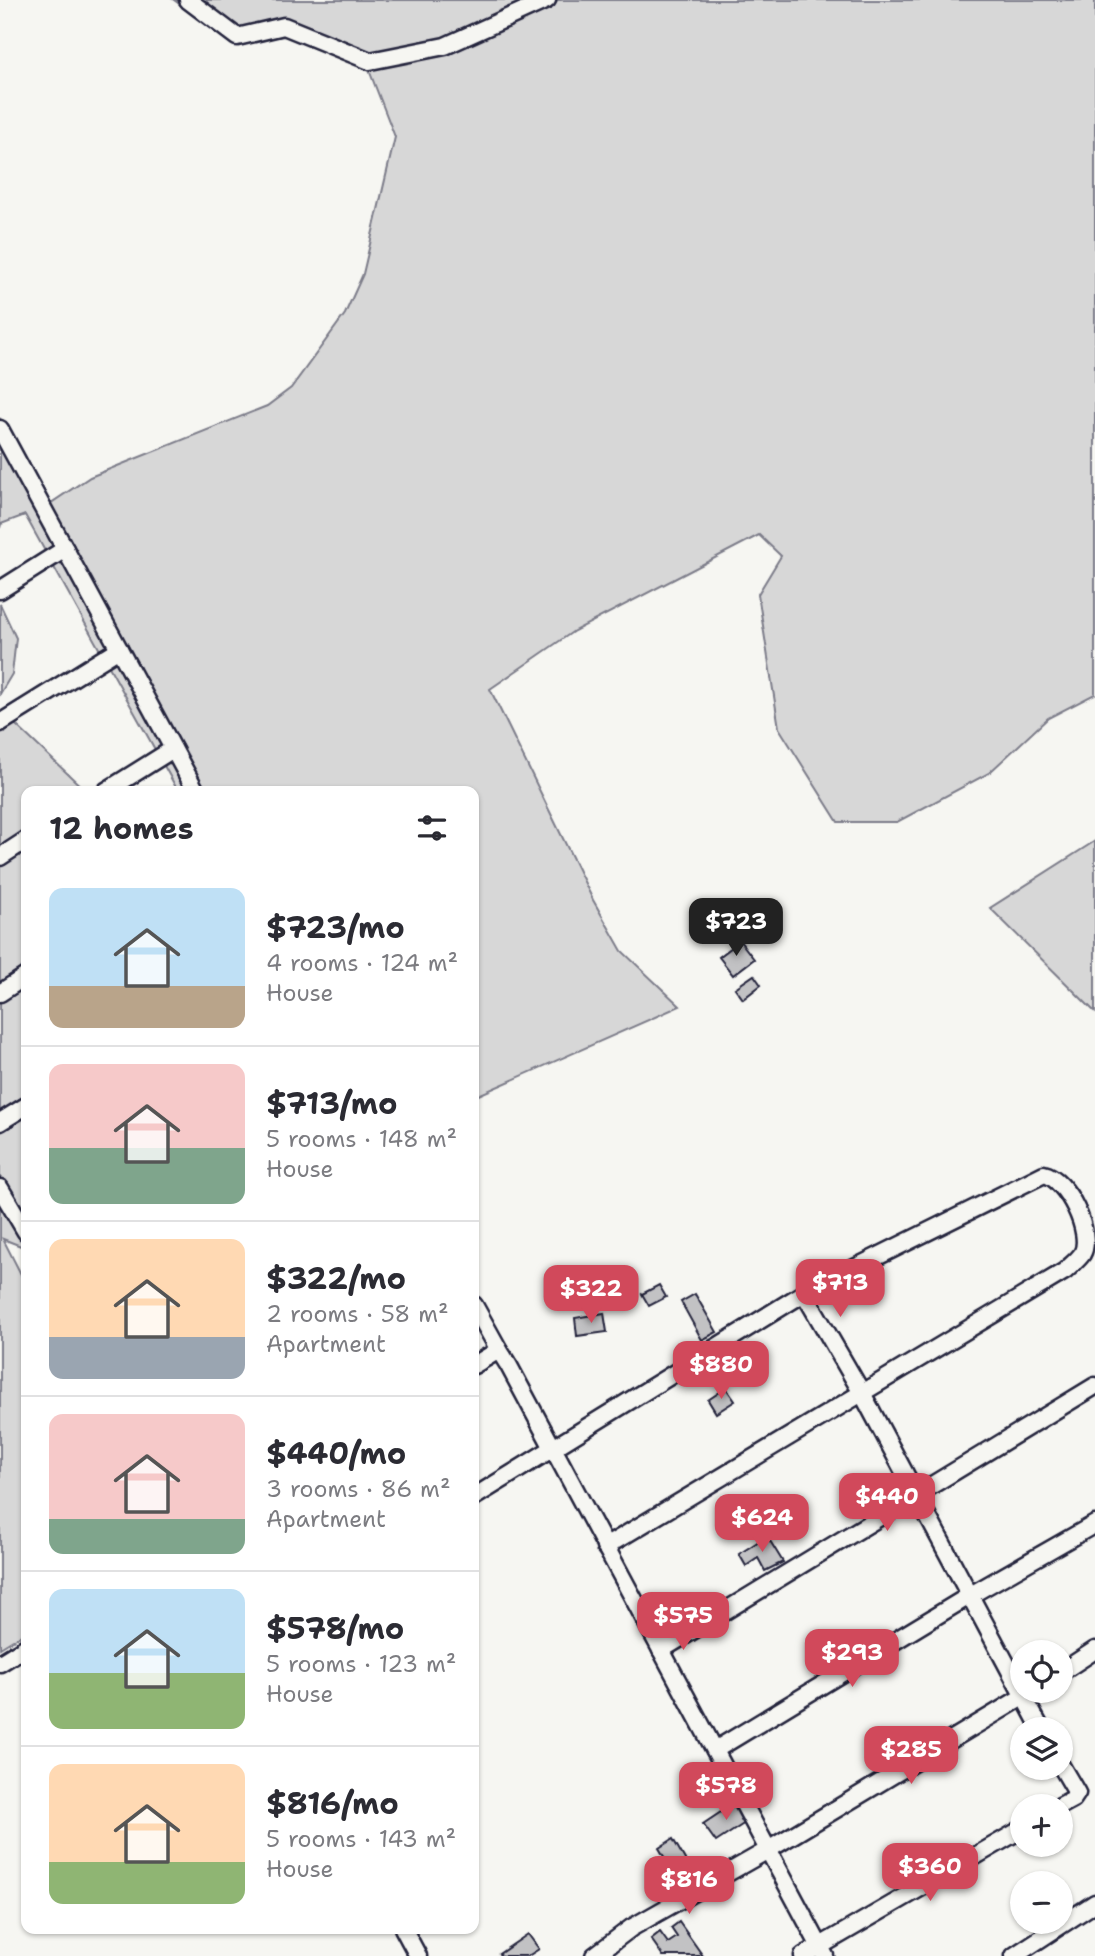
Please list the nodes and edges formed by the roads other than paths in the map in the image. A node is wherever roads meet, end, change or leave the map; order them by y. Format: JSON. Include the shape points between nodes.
{"nodes":[{"id":1,"x":188,"y":0,"type":"edge"},
{"id":2,"x":547,"y":0,"type":"edge"},
{"id":3,"x":0,"y":429,"type":"edge"},
{"id":4,"x":5,"y":450,"type":"edge"},
{"id":5,"x":65,"y":549,"type":"junction"},
{"id":6,"x":0,"y":590,"type":"edge"},
{"id":7,"x":119,"y":649,"type":"junction"},
{"id":8,"x":0,"y":723,"type":"edge"},
{"id":9,"x":173,"y":749,"type":"junction"},
{"id":10,"x":114,"y":786,"type":"edge"},
{"id":11,"x":193,"y":786,"type":"edge"},
{"id":12,"x":21,"y":843,"type":"edge"},
{"id":13,"x":0,"y":856,"type":"edge"},
{"id":14,"x":21,"y":979,"type":"edge"},
{"id":15,"x":0,"y":993,"type":"edge"},
{"id":16,"x":21,"y":1109,"type":"edge"},
{"id":17,"x":0,"y":1122,"type":"edge"},
{"id":18,"x":0,"y":1188,"type":"edge"},
{"id":19,"x":21,"y":1224,"type":"edge"},
{"id":20,"x":804,"y":1293,"type":"junction"},
{"id":21,"x":479,"y":1314,"type":"edge"},
{"id":22,"x":499,"y":1350,"type":"junction"},
{"id":23,"x":479,"y":1362,"type":"edge"},
{"id":24,"x":1095,"y":1386,"type":"edge"},
{"id":25,"x":862,"y":1393,"type":"junction"},
{"id":26,"x":553,"y":1449,"type":"junction"},
{"id":27,"x":479,"y":1494,"type":"edge"},
{"id":28,"x":916,"y":1494,"type":"junction"},
{"id":29,"x":1095,"y":1524,"type":"edge"},
{"id":30,"x":605,"y":1546,"type":"junction"},
{"id":31,"x":970,"y":1596,"type":"junction"},
{"id":32,"x":21,"y":1650,"type":"edge"},
{"id":33,"x":661,"y":1650,"type":"junction"},
{"id":34,"x":1095,"y":1650,"type":"edge"},
{"id":35,"x":1010,"y":1662,"type":"edge"},
{"id":36,"x":0,"y":1663,"type":"edge"},
{"id":37,"x":1073,"y":1664,"type":"edge"},
{"id":38,"x":1014,"y":1703,"type":"edge"},
{"id":39,"x":715,"y":1750,"type":"junction"},
{"id":40,"x":1069,"y":1780,"type":"edge"},
{"id":41,"x":1073,"y":1799,"type":"edge"},
{"id":42,"x":1010,"y":1836,"type":"edge"},
{"id":43,"x":768,"y":1850,"type":"junction"},
{"id":44,"x":1095,"y":1903,"type":"edge"},
{"id":45,"x":406,"y":1934,"type":"edge"},
{"id":46,"x":822,"y":1951,"type":"edge"},
{"id":47,"x":418,"y":1956,"type":"edge"},
{"id":48,"x":594,"y":1956,"type":"edge"},
{"id":49,"x":803,"y":1956,"type":"edge"},
{"id":50,"x":1014,"y":1956,"type":"edge"}],
"edges":[{"from":1,"to":2,"type":"street","via":[[237,37],[284,26],[370,61],[445,46]]},
{"from":3,"to":4,"type":"street"},
{"from":4,"to":5,"type":"street"},
{"from":5,"to":6,"type":"street"},
{"from":5,"to":7,"type":"street"},
{"from":7,"to":8,"type":"street"},
{"from":7,"to":9,"type":"street"},
{"from":9,"to":10,"type":"street"},
{"from":9,"to":11,"type":"street"},
{"from":12,"to":13,"type":"street"},
{"from":14,"to":15,"type":"street"},
{"from":16,"to":17,"type":"street"},
{"from":18,"to":19,"type":"street"},
{"from":20,"to":25,"type":"street"},
{"from":20,"to":25,"type":"street","via":[[1037,1176],[1052,1176],[1066,1192],[1085,1230],[1083,1253],[1066,1271]]},
{"from":20,"to":26,"type":"street"},
{"from":21,"to":22,"type":"street"},
{"from":22,"to":23,"type":"street"},
{"from":22,"to":26,"type":"street"},
{"from":24,"to":28,"type":"street"},
{"from":25,"to":28,"type":"street"},
{"from":25,"to":30,"type":"street"},
{"from":26,"to":27,"type":"street"},
{"from":26,"to":30,"type":"street"},
{"from":28,"to":31,"type":"street"},
{"from":28,"to":33,"type":"street"},
{"from":29,"to":31,"type":"street"},
{"from":30,"to":33,"type":"street"},
{"from":31,"to":35,"type":"street"},
{"from":31,"to":39,"type":"street"},
{"from":32,"to":36,"type":"street"},
{"from":33,"to":39,"type":"street"},
{"from":34,"to":37,"type":"street"},
{"from":38,"to":43,"type":"street"},
{"from":39,"to":43,"type":"street"},
{"from":40,"to":41,"type":"street","via":[[1077,1793]]},
{"from":42,"to":46,"type":"street"},
{"from":43,"to":46,"type":"street"},
{"from":43,"to":48,"type":"street","via":[[631,1928]]},
{"from":44,"to":50,"type":"street"},
{"from":45,"to":47,"type":"street"},
{"from":46,"to":49,"type":"street"}]}
